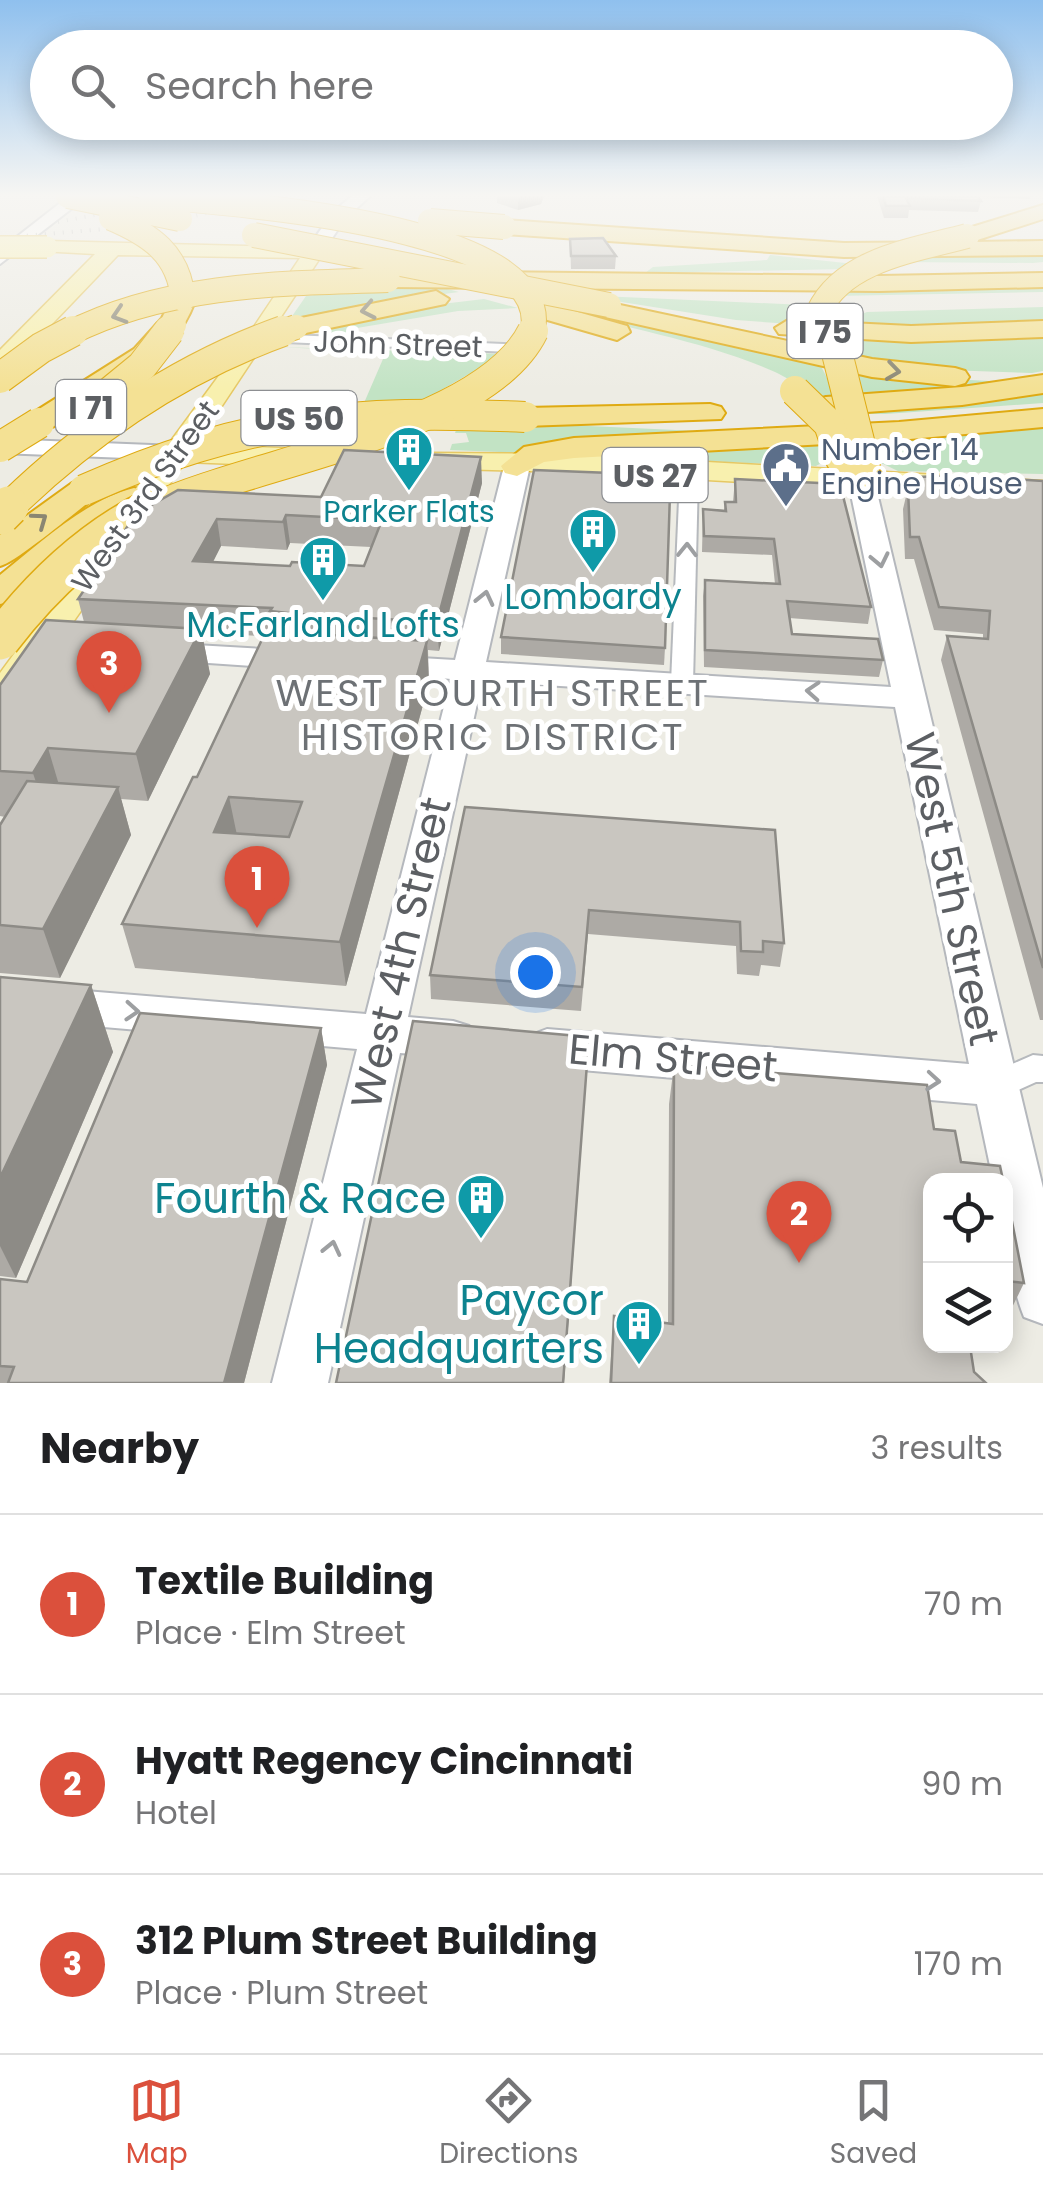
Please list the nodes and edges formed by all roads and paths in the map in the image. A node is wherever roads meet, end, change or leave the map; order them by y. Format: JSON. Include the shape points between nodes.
{"nodes":[{"id":1,"x":309,"y":260,"type":"edge"},
{"id":2,"x":84,"y":261,"type":"edge"},
{"id":3,"x":100,"y":261,"type":"edge"},
{"id":4,"x":175,"y":261,"type":"edge"},
{"id":5,"x":340,"y":261,"type":"edge"},
{"id":6,"x":364,"y":261,"type":"edge"},
{"id":7,"x":491,"y":261,"type":"edge"},
{"id":8,"x":848,"y":261,"type":"edge"},
{"id":9,"x":894,"y":261,"type":"edge"},
{"id":10,"x":89,"y":271,"type":"junction"},
{"id":11,"x":1037,"y":272,"type":"edge"},
{"id":12,"x":648,"y":278,"type":"junction"},
{"id":13,"x":911,"y":284,"type":"junction"},
{"id":14,"x":590,"y":301,"type":"junction"},
{"id":15,"x":1043,"y":301,"type":"edge"},
{"id":16,"x":828,"y":315,"type":"junction"},
{"id":17,"x":174,"y":325,"type":"junction"},
{"id":18,"x":1043,"y":329,"type":"edge"},
{"id":19,"x":258,"y":338,"type":"junction"},
{"id":20,"x":522,"y":357,"type":"junction"},
{"id":21,"x":0,"y":364,"type":"edge"},
{"id":22,"x":1043,"y":376,"type":"edge"},
{"id":23,"x":0,"y":378,"type":"edge"},
{"id":24,"x":1043,"y":384,"type":"edge"},
{"id":25,"x":1043,"y":408,"type":"edge"},
{"id":26,"x":526,"y":417,"type":"junction"},
{"id":27,"x":1043,"y":418,"type":"edge"},
{"id":28,"x":0,"y":447,"type":"edge"},
{"id":29,"x":177,"y":453,"type":"junction"},
{"id":30,"x":855,"y":465,"type":"junction"},
{"id":31,"x":517,"y":466,"type":"junction"},
{"id":32,"x":689,"y":477,"type":"junction"},
{"id":33,"x":0,"y":480,"type":"edge"},
{"id":34,"x":1043,"y":490,"type":"edge"},
{"id":35,"x":0,"y":515,"type":"edge"},
{"id":36,"x":0,"y":555,"type":"edge"},
{"id":37,"x":0,"y":593,"type":"edge"},
{"id":38,"x":0,"y":641,"type":"edge"},
{"id":39,"x":55,"y":645,"type":"junction"},
{"id":40,"x":130,"y":650,"type":"edge"},
{"id":41,"x":323,"y":661,"type":"edge"},
{"id":42,"x":361,"y":663,"type":"edge"},
{"id":43,"x":468,"y":670,"type":"junction"},
{"id":44,"x":682,"y":682,"type":"junction"},
{"id":45,"x":910,"y":698,"type":"junction"},
{"id":46,"x":0,"y":700,"type":"edge"},
{"id":47,"x":0,"y":1001,"type":"edge"},
{"id":48,"x":382,"y":1034,"type":"junction"},
{"id":49,"x":1043,"y":1069,"type":"edge"},
{"id":50,"x":996,"y":1086,"type":"junction"},
{"id":51,"x":1043,"y":1298,"type":"edge"},
{"id":52,"x":300,"y":1383,"type":"edge"}],
"edges":[{"from":1,"to":19,"type":"main road","name":"West 3rd Street"},
{"from":2,"to":10,"type":"main road"},
{"from":3,"to":10,"type":"main road"},
{"from":4,"to":17,"type":"highway","bridge":true,"via":[[183,300]]},
{"from":5,"to":30,"type":"highway","bridge":true,"via":[[546,311],[775,381],[829,424]]},
{"from":6,"to":14,"type":"highway","bridge":true},
{"from":7,"to":20,"type":"highway","bridge":true,"via":[[510,271],[535,304]]},
{"from":8,"to":11,"type":"highway"},
{"from":9,"to":16,"type":"highway","bridge":true,"via":[[844,277],[825,293]]},
{"from":10,"to":21,"type":"main road"},
{"from":11,"to":12,"type":"highway"},
{"from":11,"to":13,"type":"highway"},
{"from":12,"to":13,"type":"highway"},
{"from":12,"to":23,"type":"highway","one_way":true,"bridge":true,"via":[[250,286],[158,303],[75,332]]},
{"from":13,"to":14,"type":"highway"},
{"from":14,"to":15,"type":"highway","number":"US 50"},
{"from":14,"to":18,"type":"highway","number":"I 75","via":[[840,332]]},
{"from":14,"to":22,"type":"highway","one_way":true,"via":[[899,372]]},
{"from":14,"to":35,"type":"highway","number":"US 50","one_way":true,"bridge":true,"via":[[429,300],[296,327],[221,354],[150,390],[64,455]]},
{"from":15,"to":16,"type":"highway"},
{"from":16,"to":30,"type":"highway","bridge":true},
{"from":17,"to":28,"type":"highway","bridge":true,"via":[[112,377]]},
{"from":17,"to":33,"type":"highway","number":"I 71","bridge":true,"via":[[142,366]]},
{"from":19,"to":20,"type":"street","name":"John Street"},
{"from":19,"to":29,"type":"main road","name":"West 3rd Street"},
{"from":20,"to":37,"type":"highway","bridge":true,"via":[[459,392],[395,416],[179,476],[78,532]]},
{"from":20,"to":38,"type":"highway","bridge":true,"via":[[392,430],[235,476],[148,511],[79,557]]},
{"from":24,"to":26,"type":"highway","number":"US 50","via":[[774,410]]},
{"from":25,"to":26,"type":"highway","via":[[732,429]]},
{"from":36,"to":26,"type":"highway","number":"US 50","one_way":true,"bridge":true,"via":[[84,490],[245,429],[361,412]]},
{"from":27,"to":31,"type":"highway","via":[[574,448],[528,456]]},
{"from":28,"to":29,"type":"street","number":"US 27"},
{"from":29,"to":31,"type":"main road","number":"US 27"},
{"from":29,"to":39,"type":"main road","name":"West 3rd Street"},
{"from":30,"to":31,"type":"main road","number":"US 27"},
{"from":30,"to":32,"type":"main road","number":"US 27","via":[[838,484]]},
{"from":30,"to":34,"type":"main road"},
{"from":30,"to":45,"type":"street","name":"West 5th Street","one_way":true},
{"from":31,"to":32,"type":"main road","number":"US 27"},
{"from":43,"to":31,"type":"street","name":"West 4th Street","one_way":true},
{"from":44,"to":32,"type":"street","one_way":true},
{"from":38,"to":39,"type":"street"},
{"from":39,"to":46,"type":"main road","name":"West 3rd Street"},
{"from":40,"to":41,"type":"street"},
{"from":42,"to":43,"type":"street"},
{"from":43,"to":44,"type":"street"},
{"from":43,"to":48,"type":"street","name":"West 4th Street"},
{"from":45,"to":44,"type":"street","one_way":true},
{"from":45,"to":50,"type":"street","name":"West 5th Street"},
{"from":47,"to":48,"type":"street","name":"Elm Street","one_way":true},
{"from":48,"to":50,"type":"street","name":"Elm Street","one_way":true},
{"from":52,"to":48,"type":"street","name":"West 4th Street","one_way":true},
{"from":49,"to":50,"type":"street","name":"Elm Street"},
{"from":50,"to":51,"type":"street","name":"West 5th Street"}]}
